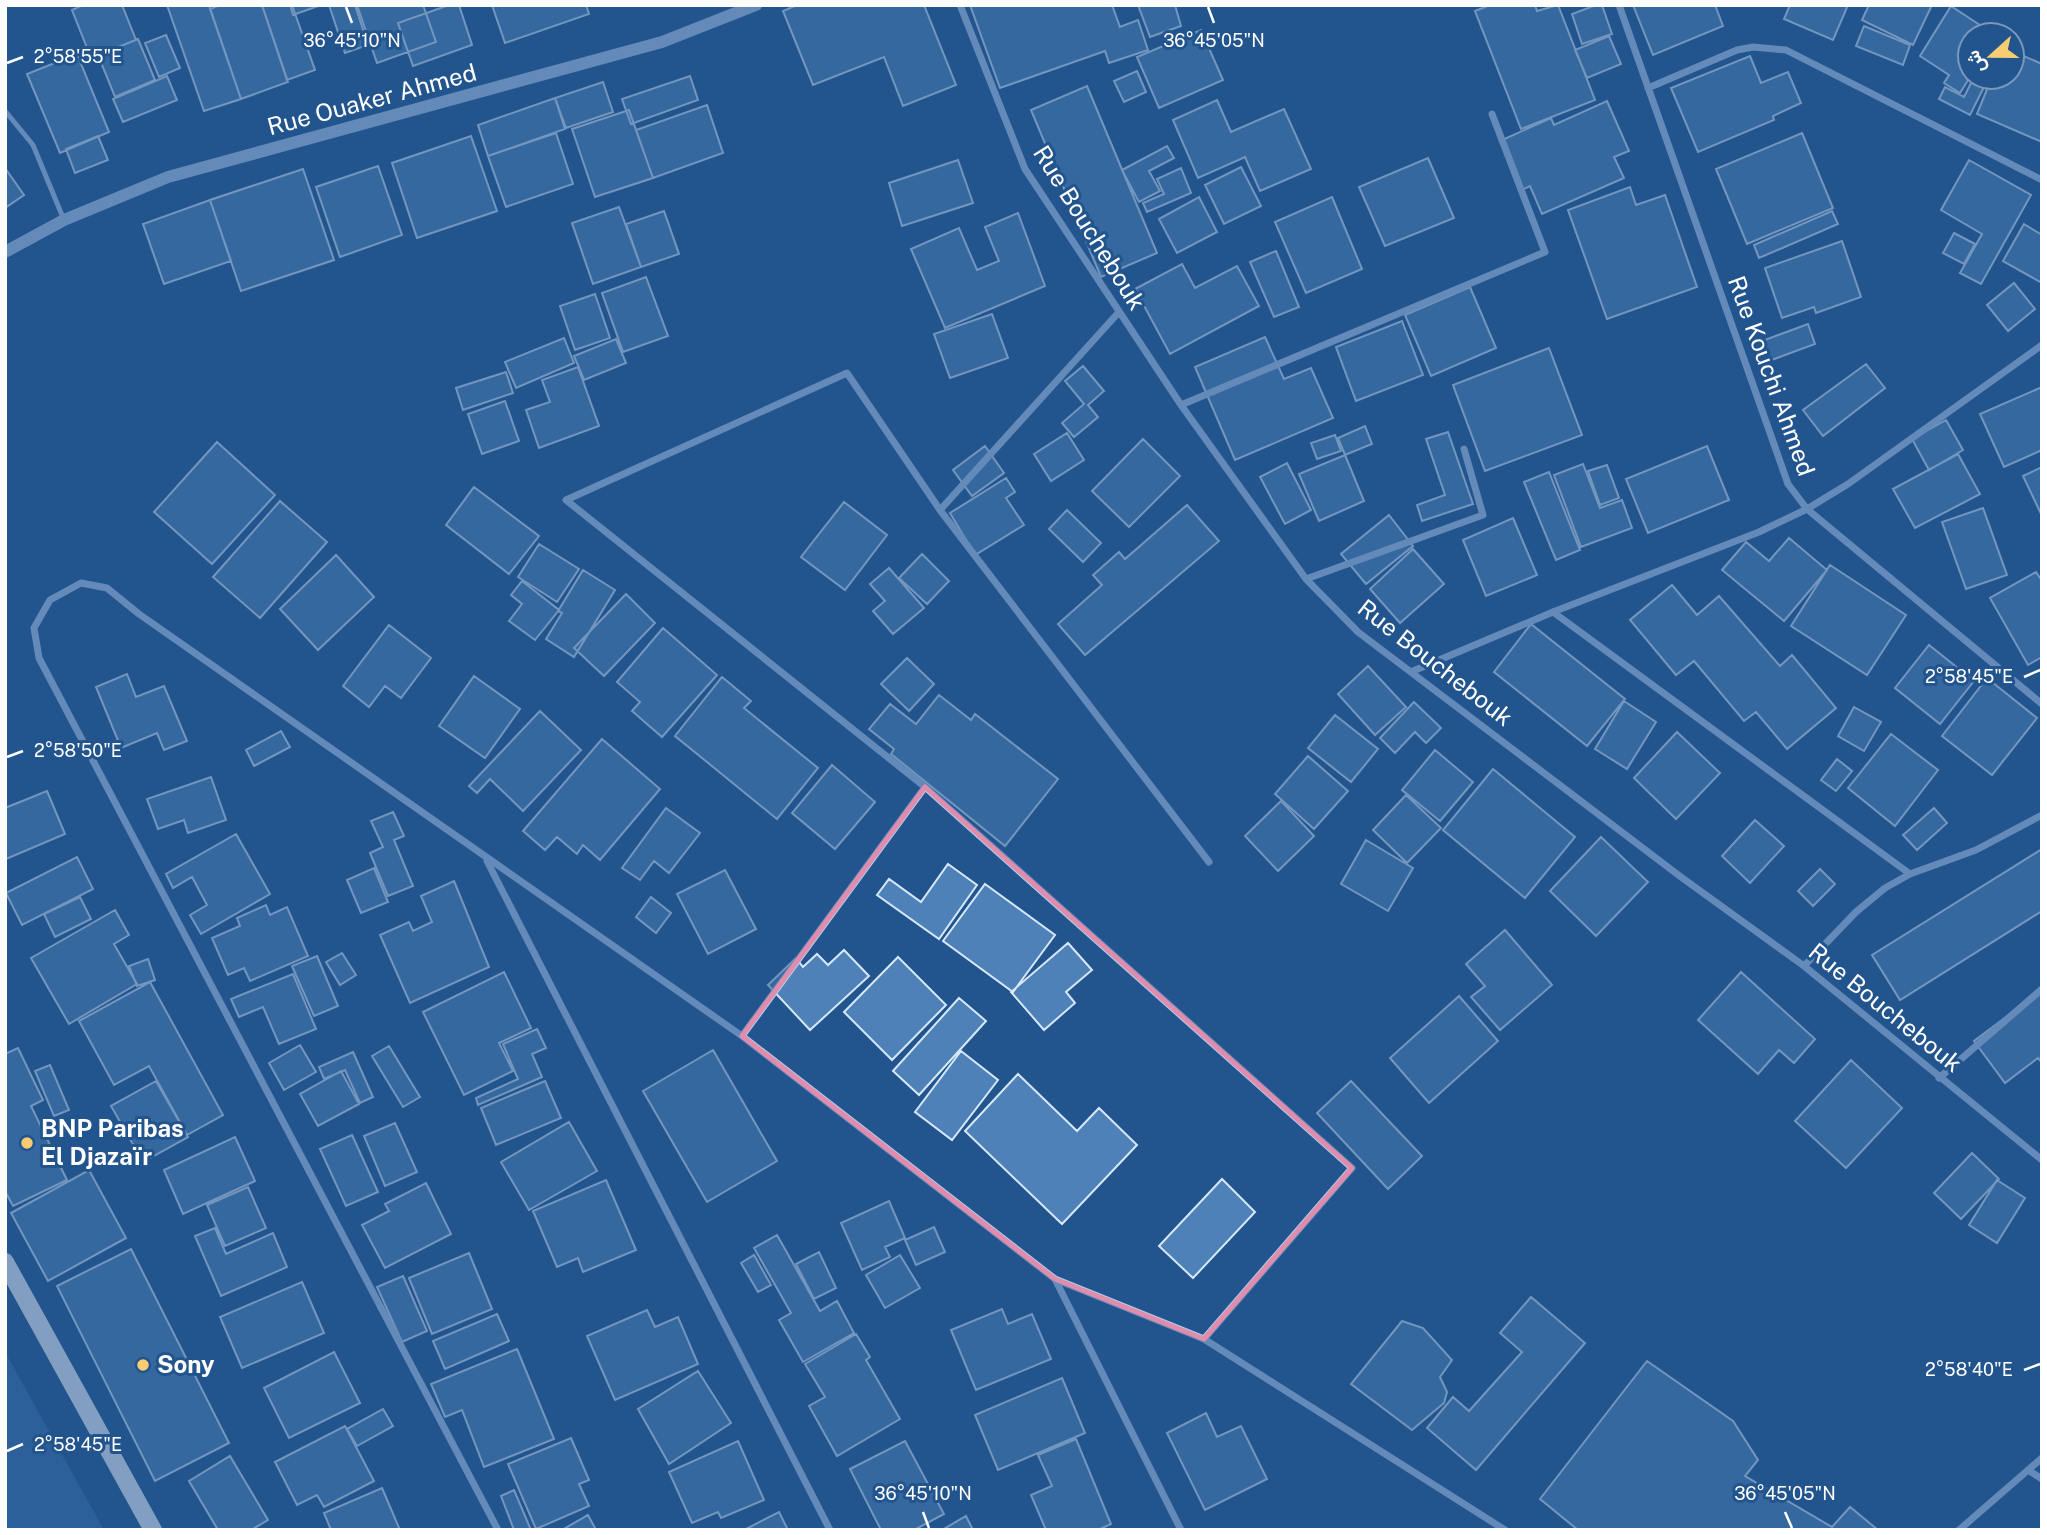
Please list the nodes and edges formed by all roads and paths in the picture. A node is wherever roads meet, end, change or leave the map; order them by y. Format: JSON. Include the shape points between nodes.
{"nodes":[{"id":1,"x":756,"y":5,"type":"edge"},
{"id":2,"x":960,"y":5,"type":"edge"},
{"id":3,"x":1619,"y":5,"type":"edge"},
{"id":4,"x":1648,"y":88,"type":"junction"},
{"id":5,"x":6,"y":112,"type":"edge"},
{"id":6,"x":1492,"y":114,"type":"dead end"},
{"id":7,"x":2042,"y":180,"type":"edge"},
{"id":8,"x":64,"y":220,"type":"junction"},
{"id":9,"x":5,"y":252,"type":"edge"},
{"id":10,"x":1119,"y":312,"type":"junction"},
{"id":11,"x":2039,"y":347,"type":"edge"},
{"id":12,"x":2042,"y":358,"type":"edge"},
{"id":13,"x":1181,"y":405,"type":"junction"},
{"id":14,"x":1464,"y":449,"type":"dead end"},
{"id":15,"x":1807,"y":509,"type":"junction"},
{"id":16,"x":940,"y":510,"type":"junction"},
{"id":17,"x":1306,"y":579,"type":"junction"},
{"id":18,"x":1553,"y":612,"type":"junction"},
{"id":19,"x":1413,"y":671,"type":"junction"},
{"id":20,"x":2042,"y":704,"type":"edge"},
{"id":21,"x":925,"y":787,"type":"junction"},
{"id":22,"x":2042,"y":815,"type":"edge"},
{"id":23,"x":486,"y":858,"type":"junction"},
{"id":24,"x":1209,"y":862,"type":"dead end"},
{"id":25,"x":1910,"y":874,"type":"junction"},
{"id":26,"x":1804,"y":966,"type":"junction"},
{"id":27,"x":2042,"y":989,"type":"edge"},
{"id":28,"x":742,"y":1036,"type":"junction"},
{"id":29,"x":1939,"y":1078,"type":"junction"},
{"id":30,"x":2042,"y":1145,"type":"edge"},
{"id":31,"x":2033,"y":1152,"type":"junction"},
{"id":32,"x":2042,"y":1160,"type":"edge"},
{"id":33,"x":5,"y":1262,"type":"edge"},
{"id":34,"x":1055,"y":1279,"type":"junction"},
{"id":35,"x":1204,"y":1339,"type":"junction"},
{"id":36,"x":2042,"y":1458,"type":"edge"},
{"id":37,"x":2028,"y":1470,"type":"junction"},
{"id":38,"x":2042,"y":1479,"type":"edge"},
{"id":39,"x":153,"y":1530,"type":"edge"},
{"id":40,"x":498,"y":1530,"type":"edge"},
{"id":41,"x":830,"y":1530,"type":"edge"},
{"id":42,"x":1181,"y":1530,"type":"edge"},
{"id":43,"x":1505,"y":1530,"type":"edge"},
{"id":44,"x":1959,"y":1530,"type":"edge"}],
"edges":[{"from":1,"to":8,"type":"street","name":"Rue Ouaker Ahmed","via":[[662,42],[168,177]]},
{"from":2,"to":10,"type":"street","name":"Rue Bouchebouk","via":[[1025,169]]},
{"from":3,"to":4,"type":"street","name":"Rue Kouchi Ahmed"},
{"from":4,"to":7,"type":"street","via":[[1737,50],[1786,50]]},
{"from":4,"to":15,"type":"street","name":"Rue Kouchi Ahmed","via":[[1781,470]]},
{"from":5,"to":8,"type":"lane","via":[[33,145]]},
{"from":6,"to":13,"type":"street","via":[[1545,252]]},
{"from":8,"to":9,"type":"street","name":"Rue Ouaker Ahmed"},
{"from":10,"to":13,"type":"street","name":"Rue Bouchebouk"},
{"from":10,"to":16,"type":"street"},
{"from":11,"to":12,"type":"street"},
{"from":11,"to":15,"type":"street","via":[[1848,485]]},
{"from":13,"to":17,"type":"street","name":"Rue Bouchebouk"},
{"from":14,"to":17,"type":"street","via":[[1483,515]]},
{"from":15,"to":18,"type":"street"},
{"from":15,"to":20,"type":"street","name":"Rue Kouchi Ahmed"},
{"from":16,"to":21,"type":"street","via":[[847,373],[566,500]]},
{"from":16,"to":24,"type":"street"},
{"from":17,"to":19,"type":"street","name":"Rue Bouchebouk","via":[[1358,632]]},
{"from":18,"to":19,"type":"street"},
{"from":18,"to":25,"type":"street"},
{"from":19,"to":26,"type":"street","name":"Rue Bouchebouk"},
{"from":21,"to":28,"type":"street"},
{"from":21,"to":35,"type":"street","via":[[1352,1168]]},
{"from":22,"to":25,"type":"street","via":[[1976,850]]},
{"from":23,"to":28,"type":"street"},
{"from":23,"to":40,"type":"street","via":[[107,588],[81,583],[60,594],[50,600],[34,628],[39,658]]},
{"from":23,"to":41,"type":"street"},
{"from":25,"to":26,"type":"street","via":[[1856,912]]},
{"from":26,"to":29,"type":"street","name":"Rue Bouchebouk"},
{"from":27,"to":29,"type":"street"},
{"from":28,"to":34,"type":"street"},
{"from":29,"to":31,"type":"street","name":"Rue Bouchebouk"},
{"from":30,"to":31,"type":"street"},
{"from":31,"to":32,"type":"street","name":"Rue Bouchebouk"},
{"from":33,"to":39,"type":"main road"},
{"from":34,"to":35,"type":"street"},
{"from":34,"to":42,"type":"street"},
{"from":35,"to":43,"type":"street"},
{"from":36,"to":37,"type":"street"},
{"from":37,"to":38,"type":"street"},
{"from":37,"to":44,"type":"street"}]}
